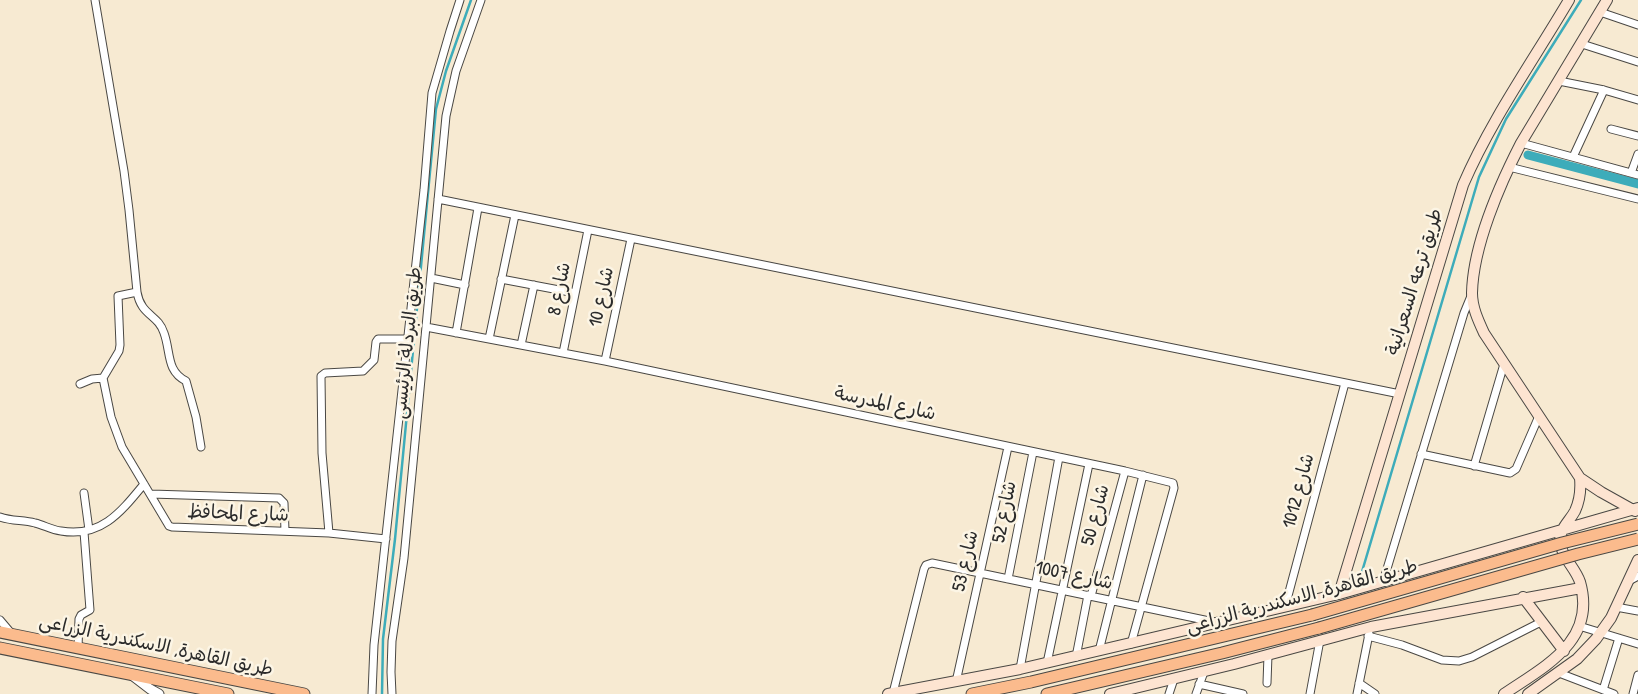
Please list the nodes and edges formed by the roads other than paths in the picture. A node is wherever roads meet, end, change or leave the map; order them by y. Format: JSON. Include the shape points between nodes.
{"nodes":[{"id":1,"x":95,"y":0,"type":"edge"},
{"id":2,"x":460,"y":0,"type":"edge"},
{"id":3,"x":481,"y":0,"type":"edge"},
{"id":4,"x":1569,"y":0,"type":"edge"},
{"id":5,"x":1607,"y":0,"type":"edge"},
{"id":6,"x":1600,"y":12,"type":"junction"},
{"id":7,"x":1638,"y":25,"type":"edge"},
{"id":8,"x":1582,"y":44,"type":"junction"},
{"id":9,"x":1638,"y":62,"type":"edge"},
{"id":10,"x":1559,"y":81,"type":"junction"},
{"id":11,"x":1604,"y":90,"type":"junction"},
{"id":12,"x":1638,"y":100,"type":"edge"},
{"id":13,"x":1611,"y":129,"type":"dead end"},
{"id":14,"x":1638,"y":136,"type":"edge"},
{"id":15,"x":1521,"y":143,"type":"junction"},
{"id":16,"x":1638,"y":154,"type":"edge"},
{"id":17,"x":1573,"y":157,"type":"junction"},
{"id":18,"x":1509,"y":167,"type":"junction"},
{"id":19,"x":1634,"y":174,"type":"edge"},
{"id":20,"x":438,"y":199,"type":"junction"},
{"id":21,"x":1638,"y":199,"type":"edge"},
{"id":22,"x":478,"y":208,"type":"junction"},
{"id":23,"x":515,"y":215,"type":"junction"},
{"id":24,"x":588,"y":230,"type":"junction"},
{"id":25,"x":631,"y":239,"type":"junction"},
{"id":26,"x":431,"y":278,"type":"junction"},
{"id":27,"x":502,"y":279,"type":"junction"},
{"id":28,"x":465,"y":285,"type":"junction"},
{"id":29,"x":534,"y":285,"type":"junction"},
{"id":30,"x":137,"y":292,"type":"junction"},
{"id":31,"x":575,"y":293,"type":"junction"},
{"id":32,"x":1472,"y":294,"type":"junction"},
{"id":33,"x":426,"y":327,"type":"junction"},
{"id":34,"x":456,"y":333,"type":"junction"},
{"id":35,"x":407,"y":339,"type":"junction"},
{"id":36,"x":489,"y":339,"type":"junction"},
{"id":37,"x":521,"y":345,"type":"junction"},
{"id":38,"x":563,"y":353,"type":"junction"},
{"id":39,"x":605,"y":361,"type":"junction"},
{"id":40,"x":1504,"y":364,"type":"junction"},
{"id":41,"x":103,"y":378,"type":"junction"},
{"id":42,"x":1345,"y":383,"type":"junction"},
{"id":43,"x":80,"y":384,"type":"dead end"},
{"id":44,"x":1400,"y":394,"type":"junction"},
{"id":45,"x":1539,"y":416,"type":"junction"},
{"id":46,"x":201,"y":447,"type":"dead end"},
{"id":47,"x":1008,"y":447,"type":"junction"},
{"id":48,"x":1033,"y":452,"type":"junction"},
{"id":49,"x":1421,"y":454,"type":"junction"},
{"id":50,"x":1059,"y":457,"type":"junction"},
{"id":51,"x":1089,"y":464,"type":"junction"},
{"id":52,"x":1474,"y":466,"type":"junction"},
{"id":53,"x":1125,"y":470,"type":"junction"},
{"id":54,"x":1143,"y":475,"type":"junction"},
{"id":55,"x":1580,"y":478,"type":"junction"},
{"id":56,"x":144,"y":484,"type":"junction"},
{"id":57,"x":84,"y":493,"type":"dead end"},
{"id":58,"x":151,"y":494,"type":"junction"},
{"id":59,"x":1637,"y":511,"type":"edge"},
{"id":60,"x":0,"y":517,"type":"edge"},
{"id":61,"x":1638,"y":524,"type":"edge"},
{"id":62,"x":1562,"y":530,"type":"junction"},
{"id":63,"x":87,"y":531,"type":"junction"},
{"id":64,"x":286,"y":532,"type":"junction"},
{"id":65,"x":329,"y":533,"type":"junction"},
{"id":66,"x":386,"y":539,"type":"junction"},
{"id":67,"x":1638,"y":539,"type":"edge"},
{"id":68,"x":1638,"y":561,"type":"edge"},
{"id":69,"x":980,"y":573,"type":"junction"},
{"id":70,"x":1638,"y":576,"type":"edge"},
{"id":71,"x":1008,"y":579,"type":"junction"},
{"id":72,"x":1382,"y":582,"type":"junction"},
{"id":73,"x":1627,"y":583,"type":"junction"},
{"id":74,"x":1036,"y":584,"type":"junction"},
{"id":75,"x":1581,"y":588,"type":"junction"},
{"id":76,"x":1062,"y":590,"type":"junction"},
{"id":77,"x":1339,"y":594,"type":"junction"},
{"id":78,"x":1090,"y":596,"type":"junction"},
{"id":79,"x":1523,"y":598,"type":"junction"},
{"id":80,"x":1111,"y":600,"type":"junction"},
{"id":81,"x":1141,"y":606,"type":"junction"},
{"id":82,"x":1285,"y":607,"type":"junction"},
{"id":83,"x":1616,"y":607,"type":"junction"},
{"id":84,"x":1638,"y":611,"type":"edge"},
{"id":85,"x":0,"y":620,"type":"edge"},
{"id":86,"x":1541,"y":622,"type":"junction"},
{"id":87,"x":1220,"y":623,"type":"junction"},
{"id":88,"x":1579,"y":626,"type":"junction"},
{"id":89,"x":1370,"y":631,"type":"junction"},
{"id":90,"x":1601,"y":632,"type":"junction"},
{"id":91,"x":6,"y":633,"type":"edge"},
{"id":92,"x":1320,"y":634,"type":"junction"},
{"id":93,"x":1619,"y":638,"type":"junction"},
{"id":94,"x":1131,"y":644,"type":"junction"},
{"id":95,"x":1638,"y":644,"type":"edge"},
{"id":96,"x":0,"y":648,"type":"edge"},
{"id":97,"x":78,"y":648,"type":"junction"},
{"id":98,"x":1099,"y":651,"type":"junction"},
{"id":99,"x":1564,"y":651,"type":"junction"},
{"id":100,"x":1268,"y":654,"type":"junction"},
{"id":101,"x":1076,"y":657,"type":"junction"},
{"id":102,"x":1047,"y":663,"type":"junction"},
{"id":103,"x":1020,"y":670,"type":"junction"},
{"id":104,"x":1204,"y":672,"type":"junction"},
{"id":105,"x":1559,"y":673,"type":"junction"},
{"id":106,"x":1638,"y":675,"type":"edge"},
{"id":107,"x":133,"y":676,"type":"junction"},
{"id":108,"x":1174,"y":679,"type":"junction"},
{"id":109,"x":956,"y":682,"type":"junction"},
{"id":110,"x":1268,"y":683,"type":"dead end"},
{"id":111,"x":1359,"y":683,"type":"junction"},
{"id":112,"x":1199,"y":684,"type":"junction"},
{"id":113,"x":1142,"y":690,"type":"edge"},
{"id":114,"x":1603,"y":690,"type":"junction"},
{"id":115,"x":159,"y":694,"type":"edge"},
{"id":116,"x":228,"y":694,"type":"edge"},
{"id":117,"x":304,"y":694,"type":"edge"},
{"id":118,"x":372,"y":694,"type":"edge"},
{"id":119,"x":392,"y":694,"type":"edge"},
{"id":120,"x":890,"y":694,"type":"edge"},
{"id":121,"x":972,"y":694,"type":"edge"},
{"id":122,"x":1047,"y":694,"type":"edge"},
{"id":123,"x":1110,"y":694,"type":"edge"},
{"id":124,"x":1169,"y":694,"type":"edge"},
{"id":125,"x":1196,"y":694,"type":"edge"},
{"id":126,"x":1243,"y":694,"type":"edge"},
{"id":127,"x":1310,"y":694,"type":"edge"},
{"id":128,"x":1357,"y":694,"type":"edge"},
{"id":129,"x":1375,"y":694,"type":"edge"},
{"id":130,"x":1504,"y":694,"type":"edge"},
{"id":131,"x":1528,"y":694,"type":"edge"},
{"id":132,"x":1614,"y":694,"type":"edge"},
{"id":133,"x":1633,"y":694,"type":"edge"}],
"edges":[{"from":1,"to":30,"type":"street","via":[[124,171]]},
{"from":2,"to":35,"type":"street","name":"طريق البردلة الرئيسى","via":[[432,94]]},
{"from":3,"to":20,"type":"street","name":"طريق البردلة الرئيسى","via":[[452,88]]},
{"from":4,"to":44,"type":"main road","name":"طريق ترعه السعرانية","via":[[1472,166],[1455,208]]},
{"from":5,"to":6,"type":"main road"},
{"from":6,"to":7,"type":"street"},
{"from":6,"to":8,"type":"main road"},
{"from":8,"to":9,"type":"street"},
{"from":8,"to":10,"type":"main road"},
{"from":10,"to":11,"type":"street"},
{"from":10,"to":15,"type":"main road"},
{"from":11,"to":12,"type":"street"},
{"from":11,"to":17,"type":"street"},
{"from":13,"to":14,"type":"street"},
{"from":15,"to":17,"type":"street"},
{"from":15,"to":18,"type":"main road"},
{"from":16,"to":19,"type":"street"},
{"from":17,"to":19,"type":"street"},
{"from":18,"to":21,"type":"street"},
{"from":18,"to":32,"type":"main road","via":[[1482,240]]},
{"from":20,"to":22,"type":"street"},
{"from":20,"to":26,"type":"street","name":"طريق البردلة الرئيسى"},
{"from":22,"to":23,"type":"street"},
{"from":22,"to":28,"type":"street"},
{"from":23,"to":24,"type":"street"},
{"from":23,"to":27,"type":"street"},
{"from":24,"to":25,"type":"street"},
{"from":24,"to":31,"type":"street","name":"شارع 8"},
{"from":25,"to":39,"type":"street","name":"شارع 10"},
{"from":25,"to":42,"type":"street"},
{"from":26,"to":28,"type":"street"},
{"from":26,"to":33,"type":"street","name":"طريق البردلة الرئيسى"},
{"from":27,"to":29,"type":"street"},
{"from":27,"to":36,"type":"street"},
{"from":28,"to":34,"type":"street"},
{"from":29,"to":31,"type":"street"},
{"from":29,"to":37,"type":"street"},
{"from":30,"to":41,"type":"street","via":[[118,296],[119,352]]},
{"from":30,"to":46,"type":"street","via":[[139,303],[160,324],[172,369],[186,381]]},
{"from":31,"to":38,"type":"street","name":"شارع 8"},
{"from":32,"to":40,"type":"main road","via":[[1478,322]]},
{"from":32,"to":49,"type":"street"},
{"from":33,"to":34,"type":"street","name":"شارع المدرسة"},
{"from":33,"to":119,"type":"street","name":"طريق البردلة الرئيسى","via":[[404,558],[392,641]]},
{"from":34,"to":36,"type":"street","name":"شارع المدرسة"},
{"from":35,"to":65,"type":"street","via":[[378,339],[374,360],[363,371],[322,375],[322,453]]},
{"from":35,"to":66,"type":"street","name":"طريق البردلة الرئيسى"},
{"from":36,"to":37,"type":"street","name":"شارع المدرسة"},
{"from":37,"to":38,"type":"street","name":"شارع المدرسة"},
{"from":38,"to":39,"type":"street","name":"شارع المدرسة"},
{"from":39,"to":47,"type":"street","name":"شارع المدرسة"},
{"from":40,"to":45,"type":"main road"},
{"from":40,"to":52,"type":"street"},
{"from":41,"to":43,"type":"street"},
{"from":41,"to":56,"type":"street","name":"شارع المحافظ","via":[[115,432]]},
{"from":42,"to":44,"type":"street"},
{"from":42,"to":82,"type":"street","name":"شارع 1012"},
{"from":44,"to":77,"type":"main road","name":"طريق ترعه السعرانية"},
{"from":45,"to":52,"type":"street","via":[[1514,471],[1507,474]]},
{"from":45,"to":55,"type":"main road"},
{"from":47,"to":48,"type":"street","name":"شارع المدرسة"},
{"from":47,"to":69,"type":"street","name":"شارع 53"},
{"from":48,"to":50,"type":"street","name":"شارع المدرسة"},
{"from":48,"to":71,"type":"street","name":"شارع 52"},
{"from":49,"to":52,"type":"street"},
{"from":49,"to":72,"type":"street"},
{"from":50,"to":51,"type":"street","name":"شارع المدرسة"},
{"from":50,"to":74,"type":"street"},
{"from":51,"to":53,"type":"street","name":"شارع المدرسة"},
{"from":51,"to":76,"type":"street"},
{"from":53,"to":54,"type":"street","name":"شارع المدرسة"},
{"from":53,"to":78,"type":"street","name":"شارع 50"},
{"from":54,"to":80,"type":"street"},
{"from":54,"to":81,"type":"street","name":"شارع المدرسة","via":[[1174,485]]},
{"from":55,"to":59,"type":"main road"},
{"from":55,"to":62,"type":"main road","via":[[1578,502]]},
{"from":56,"to":58,"type":"street","name":"شارع المحافظ"},
{"from":56,"to":63,"type":"street","via":[[114,518]]},
{"from":57,"to":63,"type":"street"},
{"from":58,"to":64,"type":"street","name":"شارع المحافظ","via":[[169,526],[175,528]]},
{"from":58,"to":64,"type":"street","via":[[279,498],[284,503]]},
{"from":59,"to":62,"type":"main road"},
{"from":60,"to":63,"type":"street","via":[[58,531]]},
{"from":61,"to":121,"type":"highway","name":"طريق القاهرة, الاسكندرية الزراعى","bridge":true,"via":[[1312,615]]},
{"from":62,"to":72,"type":"main road"},
{"from":62,"to":75,"type":"main road","via":[[1560,544]]},
{"from":63,"to":97,"type":"street","via":[[90,610],[79,619]]},
{"from":64,"to":65,"type":"street","name":"شارع المحافظ"},
{"from":65,"to":66,"type":"street","name":"شارع المحافظ"},
{"from":66,"to":118,"type":"street","name":"طريق البردلة الرئيسى"},
{"from":67,"to":92,"type":"highway","name":"طريق القاهرة, الاسكندرية الزراعى","bridge":true,"via":[[1578,554]]},
{"from":68,"to":73,"type":"main road"},
{"from":69,"to":71,"type":"street","name":"شارع 1007"},
{"from":69,"to":109,"type":"street","name":"شارع 53"},
{"from":69,"to":120,"type":"street","name":"شارع 1007","via":[[932,563],[926,565]]},
{"from":70,"to":73,"type":"street"},
{"from":71,"to":74,"type":"street","name":"شارع 1007"},
{"from":72,"to":77,"type":"main road"},
{"from":73,"to":83,"type":"main road"},
{"from":74,"to":76,"type":"street","name":"شارع 1007"},
{"from":74,"to":103,"type":"street"},
{"from":75,"to":79,"type":"main road"},
{"from":75,"to":88,"type":"main road","via":[[1584,611]]},
{"from":76,"to":78,"type":"street","name":"شارع 1007"},
{"from":76,"to":102,"type":"street"},
{"from":77,"to":82,"type":"main road"},
{"from":78,"to":80,"type":"street","name":"شارع 1007"},
{"from":78,"to":101,"type":"street","name":"شارع 50"},
{"from":79,"to":86,"type":"main road"},
{"from":79,"to":89,"type":"main road"},
{"from":80,"to":81,"type":"street","name":"شارع 1007"},
{"from":80,"to":98,"type":"street"},
{"from":81,"to":87,"type":"street","name":"شارع 1007"},
{"from":81,"to":94,"type":"street","name":"شارع المدرسة"},
{"from":82,"to":87,"type":"main road"},
{"from":83,"to":84,"type":"street"},
{"from":83,"to":90,"type":"main road"},
{"from":85,"to":91,"type":"street"},
{"from":86,"to":89,"type":"street","via":[[1459,662],[1442,660]]},
{"from":86,"to":99,"type":"main road"},
{"from":87,"to":94,"type":"main road"},
{"from":88,"to":90,"type":"street"},
{"from":88,"to":99,"type":"main road"},
{"from":89,"to":92,"type":"main road"},
{"from":89,"to":111,"type":"street"},
{"from":90,"to":93,"type":"street"},
{"from":90,"to":105,"type":"main road","via":[[1577,659]]},
{"from":91,"to":97,"type":"highway","name":"طريق القاهرة, الاسكندرية الزراعى"},
{"from":92,"to":100,"type":"main road"},
{"from":92,"to":122,"type":"highway","name":"طريق القاهرة, الاسكندرية الزراعى"},
{"from":92,"to":127,"type":"street"},
{"from":93,"to":95,"type":"street"},
{"from":93,"to":114,"type":"street"},
{"from":94,"to":98,"type":"main road"},
{"from":96,"to":107,"type":"highway","name":"طريق القاهرة, الاسكندرية الزراعى"},
{"from":97,"to":117,"type":"highway","name":"طريق القاهرة, الاسكندرية الزراعى"},
{"from":98,"to":101,"type":"main road"},
{"from":99,"to":130,"type":"main road"},
{"from":100,"to":104,"type":"main road"},
{"from":100,"to":110,"type":"street"},
{"from":101,"to":102,"type":"main road"},
{"from":102,"to":103,"type":"main road"},
{"from":103,"to":109,"type":"main road"},
{"from":104,"to":108,"type":"main road"},
{"from":104,"to":112,"type":"street"},
{"from":105,"to":114,"type":"street"},
{"from":105,"to":131,"type":"main road"},
{"from":106,"to":133,"type":"street"},
{"from":107,"to":115,"type":"street"},
{"from":107,"to":116,"type":"highway","name":"طريق القاهرة, الاسكندرية الزراعى"},
{"from":108,"to":113,"type":"main road"},
{"from":108,"to":124,"type":"street"},
{"from":109,"to":120,"type":"main road"},
{"from":111,"to":128,"type":"street"},
{"from":111,"to":129,"type":"street"},
{"from":112,"to":125,"type":"street"},
{"from":112,"to":126,"type":"street"},
{"from":113,"to":123,"type":"main road"},
{"from":114,"to":132,"type":"street"}]}
